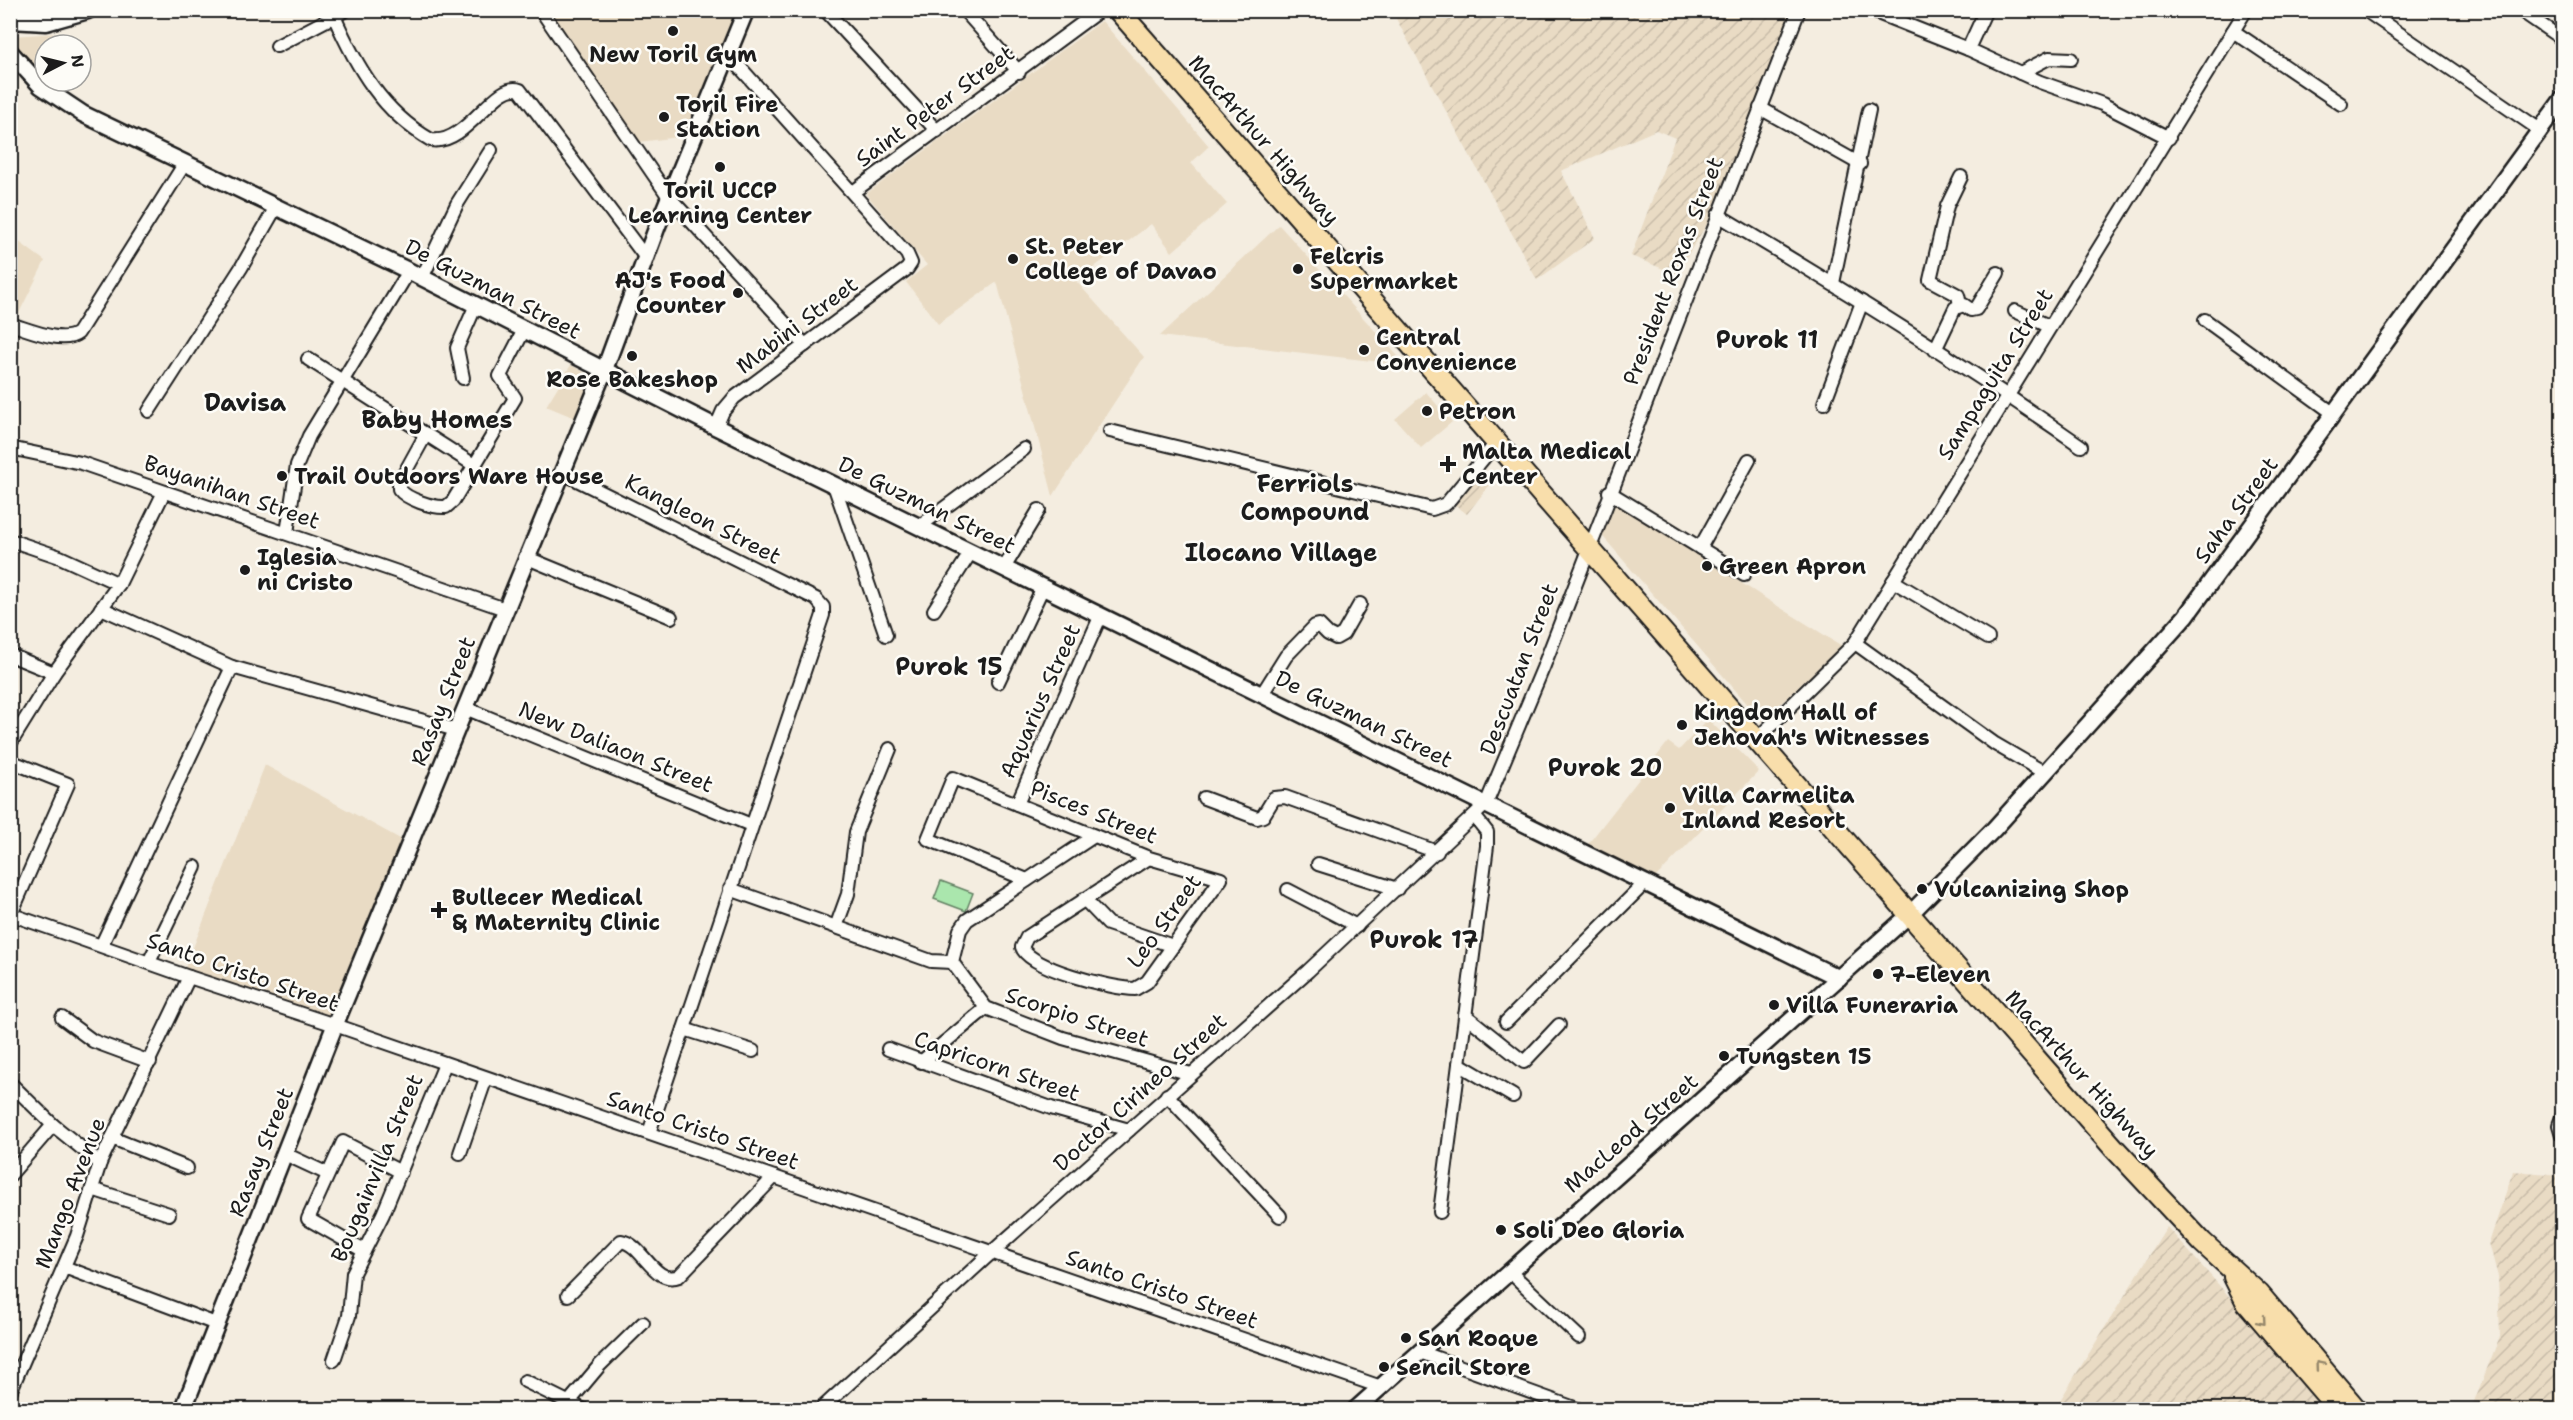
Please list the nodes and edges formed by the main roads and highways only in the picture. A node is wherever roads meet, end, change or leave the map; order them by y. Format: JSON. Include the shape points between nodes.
{"nodes":[{"id":1,"x":88,"y":10,"type":"edge"},
{"id":2,"x":1118,"y":10,"type":"edge"},
{"id":3,"x":10,"y":20,"type":"edge"},
{"id":4,"x":2232,"y":1271,"type":"junction"},
{"id":5,"x":2339,"y":1410,"type":"edge"},
{"id":6,"x":2357,"y":1410,"type":"edge"}],
"edges":[{"from":1,"to":3,"type":"main road","via":[[46,22]]},
{"from":2,"to":4,"type":"highway","name":"MacArthur Highway","via":[[2114,1148]]},
{"from":4,"to":5,"type":"highway","name":"MacArthur Highway","one_way":true,"via":[[2247,1304]]},
{"from":6,"to":4,"type":"highway","name":"MacArthur Highway","one_way":true,"via":[[2259,1294]]}]}
